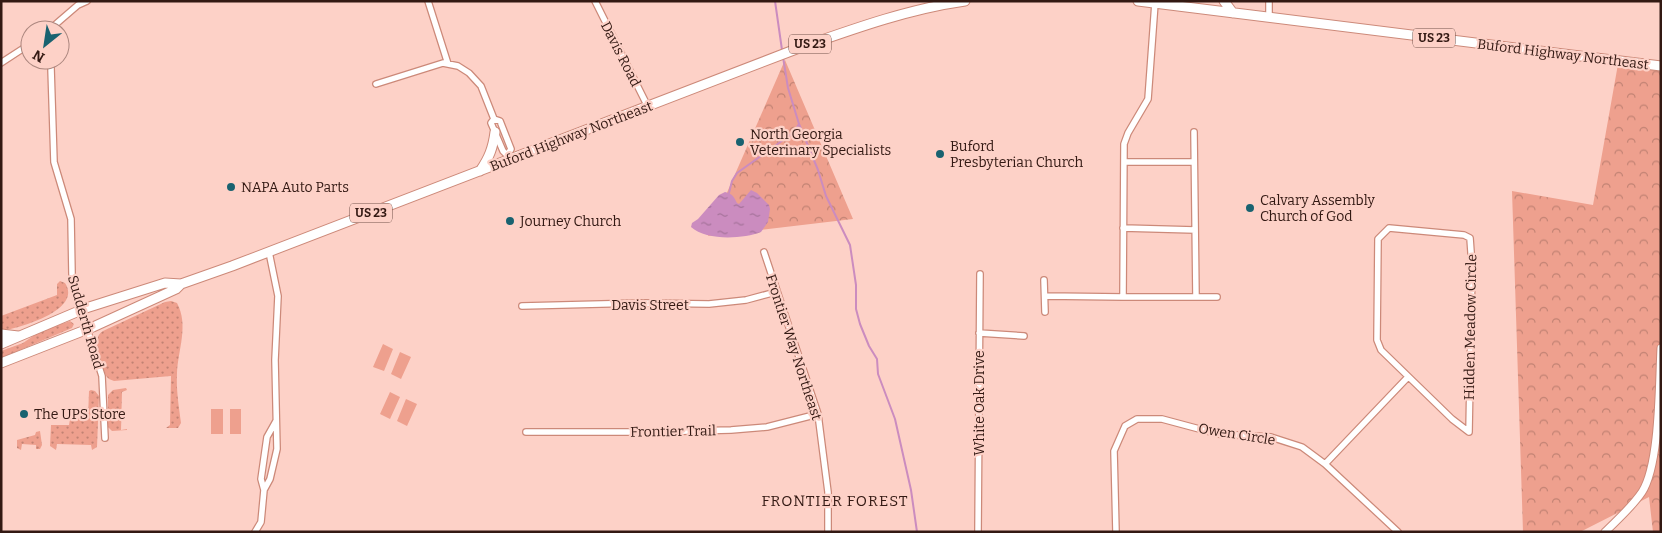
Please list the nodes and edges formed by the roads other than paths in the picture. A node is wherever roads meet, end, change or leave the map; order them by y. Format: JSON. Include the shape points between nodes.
{"nodes":[{"id":1,"x":87,"y":1,"type":"edge"},
{"id":2,"x":428,"y":1,"type":"edge"},
{"id":3,"x":595,"y":1,"type":"edge"},
{"id":4,"x":1138,"y":1,"type":"edge"},
{"id":5,"x":1224,"y":1,"type":"edge"},
{"id":6,"x":1269,"y":1,"type":"edge"},
{"id":7,"x":961,"y":2,"type":"edge"},
{"id":8,"x":1155,"y":4,"type":"junction"},
{"id":9,"x":1233,"y":13,"type":"junction"},
{"id":10,"x":1269,"y":17,"type":"junction"},
{"id":11,"x":61,"y":20,"type":"edge"},
{"id":12,"x":20,"y":51,"type":"edge"},
{"id":13,"x":1,"y":63,"type":"edge"},
{"id":14,"x":448,"y":64,"type":"junction"},
{"id":15,"x":1661,"y":66,"type":"edge"},
{"id":16,"x":51,"y":70,"type":"edge"},
{"id":17,"x":376,"y":84,"type":"dead end"},
{"id":18,"x":648,"y":107,"type":"junction"},
{"id":19,"x":494,"y":119,"type":"junction"},
{"id":20,"x":495,"y":132,"type":"junction"},
{"id":21,"x":1194,"y":132,"type":"dead end"},
{"id":22,"x":509,"y":157,"type":"junction"},
{"id":23,"x":1124,"y":162,"type":"junction"},
{"id":24,"x":1194,"y":162,"type":"junction"},
{"id":25,"x":480,"y":171,"type":"junction"},
{"id":26,"x":1123,"y":228,"type":"junction"},
{"id":27,"x":1195,"y":230,"type":"junction"},
{"id":28,"x":268,"y":252,"type":"junction"},
{"id":29,"x":764,"y":252,"type":"dead end"},
{"id":30,"x":980,"y":274,"type":"dead end"},
{"id":31,"x":1044,"y":280,"type":"dead end"},
{"id":32,"x":181,"y":284,"type":"junction"},
{"id":33,"x":776,"y":292,"type":"junction"},
{"id":34,"x":1045,"y":296,"type":"junction"},
{"id":35,"x":1123,"y":297,"type":"junction"},
{"id":36,"x":1196,"y":297,"type":"junction"},
{"id":37,"x":1217,"y":297,"type":"dead end"},
{"id":38,"x":522,"y":306,"type":"dead end"},
{"id":39,"x":81,"y":310,"type":"junction"},
{"id":40,"x":1045,"y":312,"type":"dead end"},
{"id":41,"x":90,"y":328,"type":"junction"},
{"id":42,"x":979,"y":333,"type":"junction"},
{"id":43,"x":1,"y":334,"type":"edge"},
{"id":44,"x":21,"y":336,"type":"junction"},
{"id":45,"x":1024,"y":336,"type":"dead end"},
{"id":46,"x":1,"y":344,"type":"edge"},
{"id":47,"x":1661,"y":348,"type":"edge"},
{"id":48,"x":1,"y":363,"type":"edge"},
{"id":49,"x":1408,"y":377,"type":"junction"},
{"id":50,"x":818,"y":414,"type":"junction"},
{"id":51,"x":276,"y":421,"type":"junction"},
{"id":52,"x":526,"y":432,"type":"dead end"},
{"id":53,"x":105,"y":438,"type":"dead end"},
{"id":54,"x":264,"y":457,"type":"junction"},
{"id":55,"x":275,"y":459,"type":"junction"},
{"id":56,"x":1326,"y":464,"type":"junction"},
{"id":57,"x":264,"y":490,"type":"junction"},
{"id":58,"x":256,"y":532,"type":"edge"},
{"id":59,"x":828,"y":532,"type":"edge"},
{"id":60,"x":978,"y":532,"type":"edge"},
{"id":61,"x":1116,"y":532,"type":"edge"},
{"id":62,"x":1398,"y":532,"type":"edge"},
{"id":63,"x":1605,"y":532,"type":"edge"}],
"edges":[{"from":1,"to":11,"type":"street"},
{"from":2,"to":14,"type":"street"},
{"from":3,"to":18,"type":"street","name":"Davis Road"},
{"from":4,"to":8,"type":"main road","name":"Buford Highway Northeast","number":"US 23"},
{"from":5,"to":9,"type":"main road"},
{"from":6,"to":10,"type":"street"},
{"from":7,"to":18,"type":"main road","name":"Buford Highway Northeast","number":"US 23","via":[[863,26]]},
{"from":8,"to":9,"type":"main road","name":"Buford Highway Northeast","number":"US 23"},
{"from":8,"to":23,"type":"street","via":[[1148,99],[1124,144]]},
{"from":9,"to":10,"type":"main road","name":"Buford Highway Northeast","number":"US 23"},
{"from":10,"to":15,"type":"main road","name":"Buford Highway Northeast","number":"US 23"},
{"from":12,"to":13,"type":"street"},
{"from":14,"to":17,"type":"street"},
{"from":14,"to":19,"type":"street","via":[[469,73],[481,86]]},
{"from":16,"to":39,"type":"street","name":"Sudderth Road","via":[[54,162],[71,219],[71,267]]},
{"from":18,"to":22,"type":"main road","name":"Buford Highway Northeast","number":"US 23"},
{"from":19,"to":20,"type":"street","via":[[491,123]]},
{"from":19,"to":22,"type":"street","via":[[500,121],[511,149]]},
{"from":20,"to":22,"type":"street"},
{"from":20,"to":25,"type":"main road","via":[[490,156]]},
{"from":21,"to":24,"type":"street"},
{"from":22,"to":25,"type":"main road","name":"Buford Highway Northeast","number":"US 23"},
{"from":23,"to":24,"type":"street"},
{"from":23,"to":26,"type":"street"},
{"from":24,"to":27,"type":"street"},
{"from":25,"to":28,"type":"main road","name":"Buford Highway Northeast","number":"US 23"},
{"from":26,"to":27,"type":"street"},
{"from":26,"to":35,"type":"street"},
{"from":27,"to":36,"type":"street"},
{"from":28,"to":32,"type":"main road","name":"Buford Highway Northeast","number":"US 23"},
{"from":28,"to":51,"type":"street","via":[[278,296]]},
{"from":29,"to":33,"type":"street","name":"Frontier Way Northeast"},
{"from":30,"to":42,"type":"street","name":"White Oak Drive"},
{"from":31,"to":34,"type":"street"},
{"from":32,"to":39,"type":"main road","number":"US 23","via":[[165,283]]},
{"from":32,"to":41,"type":"main road","number":"US 23"},
{"from":33,"to":38,"type":"street","name":"Davis Street","via":[[746,300],[709,304]]},
{"from":33,"to":50,"type":"street","name":"Frontier Way Northeast"},
{"from":34,"to":35,"type":"street"},
{"from":34,"to":40,"type":"street"},
{"from":35,"to":36,"type":"street"},
{"from":36,"to":37,"type":"street"},
{"from":39,"to":41,"type":"street","name":"Sudderth Road"},
{"from":39,"to":44,"type":"main road","number":"US 23"},
{"from":41,"to":48,"type":"main road","number":"US 23"},
{"from":41,"to":53,"type":"street","name":"Sudderth Road","via":[[102,376]]},
{"from":42,"to":45,"type":"street"},
{"from":42,"to":60,"type":"street","name":"White Oak Drive"},
{"from":43,"to":44,"type":"main road"},
{"from":44,"to":46,"type":"main road","number":"US 23"},
{"from":47,"to":63,"type":"street","via":[[1650,476],[1627,511]]},
{"from":49,"to":49,"type":"street","name":"Hidden Meadow Circle","via":[[1381,350],[1377,340],[1378,239],[1389,228],[1464,234],[1470,238],[1472,266],[1469,432]]},
{"from":49,"to":56,"type":"street"},
{"from":50,"to":52,"type":"street","name":"Frontier Trail","via":[[767,427],[730,430]]},
{"from":50,"to":59,"type":"street","name":"Frontier Way Northeast","via":[[828,492]]},
{"from":51,"to":54,"type":"street","via":[[267,438]]},
{"from":51,"to":55,"type":"street"},
{"from":54,"to":55,"type":"street"},
{"from":54,"to":57,"type":"street","via":[[261,478]]},
{"from":55,"to":57,"type":"street"},
{"from":56,"to":61,"type":"street","name":"Owen Circle","via":[[1302,447],[1271,438],[1218,434],[1162,419],[1137,420],[1125,426],[1114,451]]},
{"from":56,"to":62,"type":"street","name":"Owen Circle"},
{"from":57,"to":58,"type":"street","via":[[261,522]]}]}
